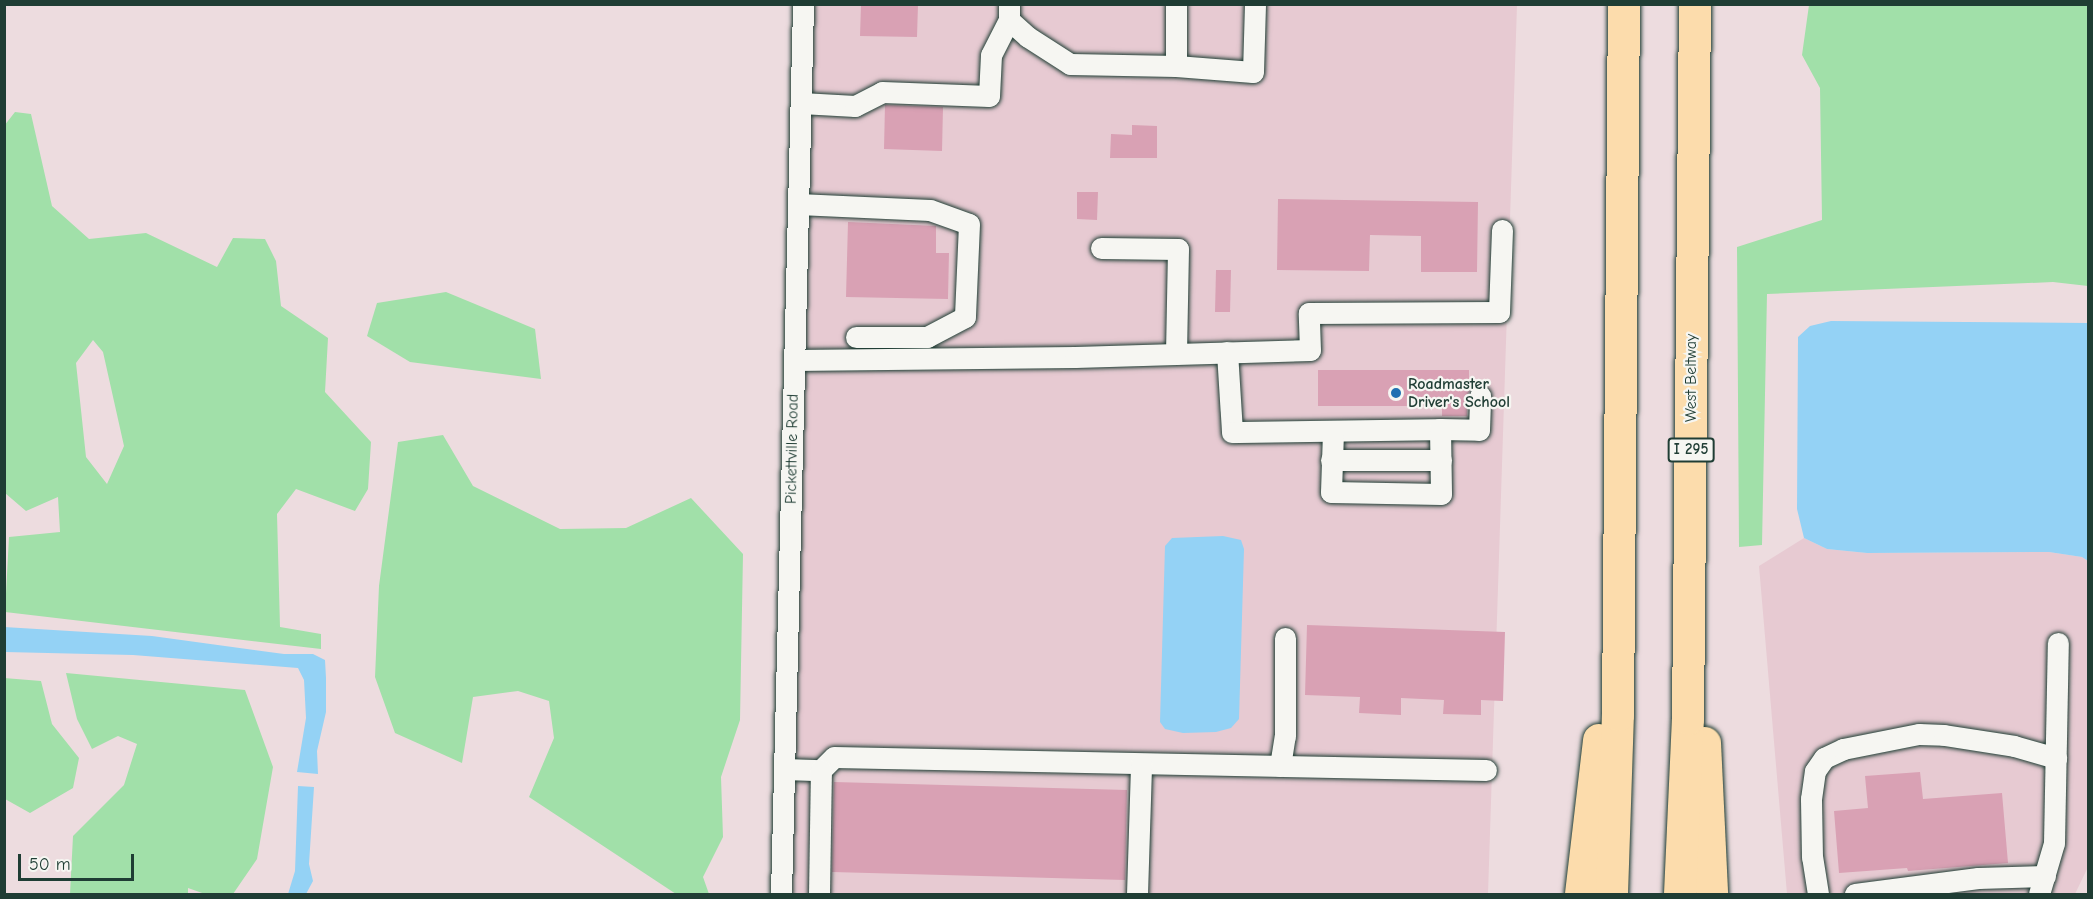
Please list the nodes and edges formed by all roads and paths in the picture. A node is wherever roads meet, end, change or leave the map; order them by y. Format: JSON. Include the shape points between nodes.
{"nodes":[{"id":1,"x":803,"y":4,"type":"edge"},
{"id":2,"x":1176,"y":4,"type":"edge"},
{"id":3,"x":1255,"y":4,"type":"edge"},
{"id":4,"x":1624,"y":4,"type":"edge"},
{"id":5,"x":1695,"y":4,"type":"edge"},
{"id":6,"x":1009,"y":12,"type":"edge"},
{"id":7,"x":1176,"y":66,"type":"junction"},
{"id":8,"x":801,"y":104,"type":"junction"},
{"id":9,"x":798,"y":204,"type":"junction"},
{"id":10,"x":1502,"y":230,"type":"dead end"},
{"id":11,"x":1101,"y":248,"type":"dead end"},
{"id":12,"x":856,"y":337,"type":"dead end"},
{"id":13,"x":1227,"y":352,"type":"junction"},
{"id":14,"x":1176,"y":354,"type":"junction"},
{"id":15,"x":794,"y":360,"type":"junction"},
{"id":16,"x":1480,"y":396,"type":"dead end"},
{"id":17,"x":1440,"y":429,"type":"junction"},
{"id":18,"x":1333,"y":430,"type":"junction"},
{"id":19,"x":1331,"y":460,"type":"junction"},
{"id":20,"x":1441,"y":460,"type":"junction"},
{"id":21,"x":1690,"y":492,"type":"junction"},
{"id":22,"x":1620,"y":545,"type":"junction"},
{"id":23,"x":1285,"y":638,"type":"dead end"},
{"id":24,"x":2058,"y":643,"type":"dead end"},
{"id":25,"x":2056,"y":758,"type":"junction"},
{"id":26,"x":1141,"y":764,"type":"junction"},
{"id":27,"x":1280,"y":766,"type":"junction"},
{"id":28,"x":784,"y":769,"type":"junction"},
{"id":29,"x":821,"y":770,"type":"junction"},
{"id":30,"x":1486,"y":770,"type":"dead end"},
{"id":31,"x":2042,"y":885,"type":"edge"},
{"id":32,"x":781,"y":894,"type":"edge"},
{"id":33,"x":819,"y":894,"type":"edge"},
{"id":34,"x":1137,"y":894,"type":"edge"},
{"id":35,"x":1581,"y":894,"type":"edge"},
{"id":36,"x":1612,"y":894,"type":"edge"},
{"id":37,"x":1680,"y":894,"type":"edge"},
{"id":38,"x":1712,"y":894,"type":"edge"},
{"id":39,"x":1818,"y":894,"type":"edge"},
{"id":40,"x":1855,"y":894,"type":"edge"}],
"edges":[{"from":1,"to":8,"type":"street","name":"Pickettville Road"},
{"from":2,"to":7,"type":"street"},
{"from":3,"to":7,"type":"street","via":[[1253,72]]},
{"from":4,"to":22,"type":"highway"},
{"from":5,"to":21,"type":"highway","name":"West Beltway","number":"I 295"},
{"from":6,"to":7,"type":"street","via":[[1028,37],[1070,64]]},
{"from":6,"to":8,"type":"street","via":[[991,55],[988,96],[882,92],[855,106]]},
{"from":8,"to":9,"type":"street","name":"Pickettville Road"},
{"from":9,"to":12,"type":"street","via":[[930,210],[969,224],[965,317],[927,337]]},
{"from":9,"to":15,"type":"street","name":"Pickettville Road"},
{"from":10,"to":13,"type":"street","via":[[1499,312],[1309,313],[1310,351]]},
{"from":11,"to":14,"type":"street","via":[[1178,249]]},
{"from":13,"to":14,"type":"street"},
{"from":13,"to":18,"type":"street","via":[[1232,432]]},
{"from":14,"to":15,"type":"street"},
{"from":15,"to":28,"type":"street","name":"Pickettville Road"},
{"from":16,"to":17,"type":"street","via":[[1479,430]]},
{"from":17,"to":18,"type":"street"},
{"from":17,"to":20,"type":"street"},
{"from":18,"to":19,"type":"street"},
{"from":19,"to":20,"type":"street"},
{"from":19,"to":20,"type":"street","via":[[1331,492],[1441,494]]},
{"from":21,"to":37,"type":"highway","name":"West Beltway","number":"I 295","via":[[1688,719]]},
{"from":21,"to":38,"type":"highway","via":[[1702,569]]},
{"from":22,"to":35,"type":"highway"},
{"from":22,"to":36,"type":"highway"},
{"from":23,"to":27,"type":"street","via":[[1285,736]]},
{"from":24,"to":25,"type":"street"},
{"from":25,"to":31,"type":"street","via":[[2054,843]]},
{"from":25,"to":39,"type":"street","via":[[2014,746],[1919,734],[1843,749],[1824,758],[1815,771],[1811,799],[1812,857]]},
{"from":26,"to":27,"type":"street"},
{"from":26,"to":29,"type":"street","via":[[834,757]]},
{"from":26,"to":34,"type":"street"},
{"from":27,"to":30,"type":"street"},
{"from":28,"to":29,"type":"street"},
{"from":28,"to":32,"type":"street","name":"Pickettville Road"},
{"from":29,"to":33,"type":"street"},
{"from":31,"to":40,"type":"street","via":[[1978,878]]}]}
